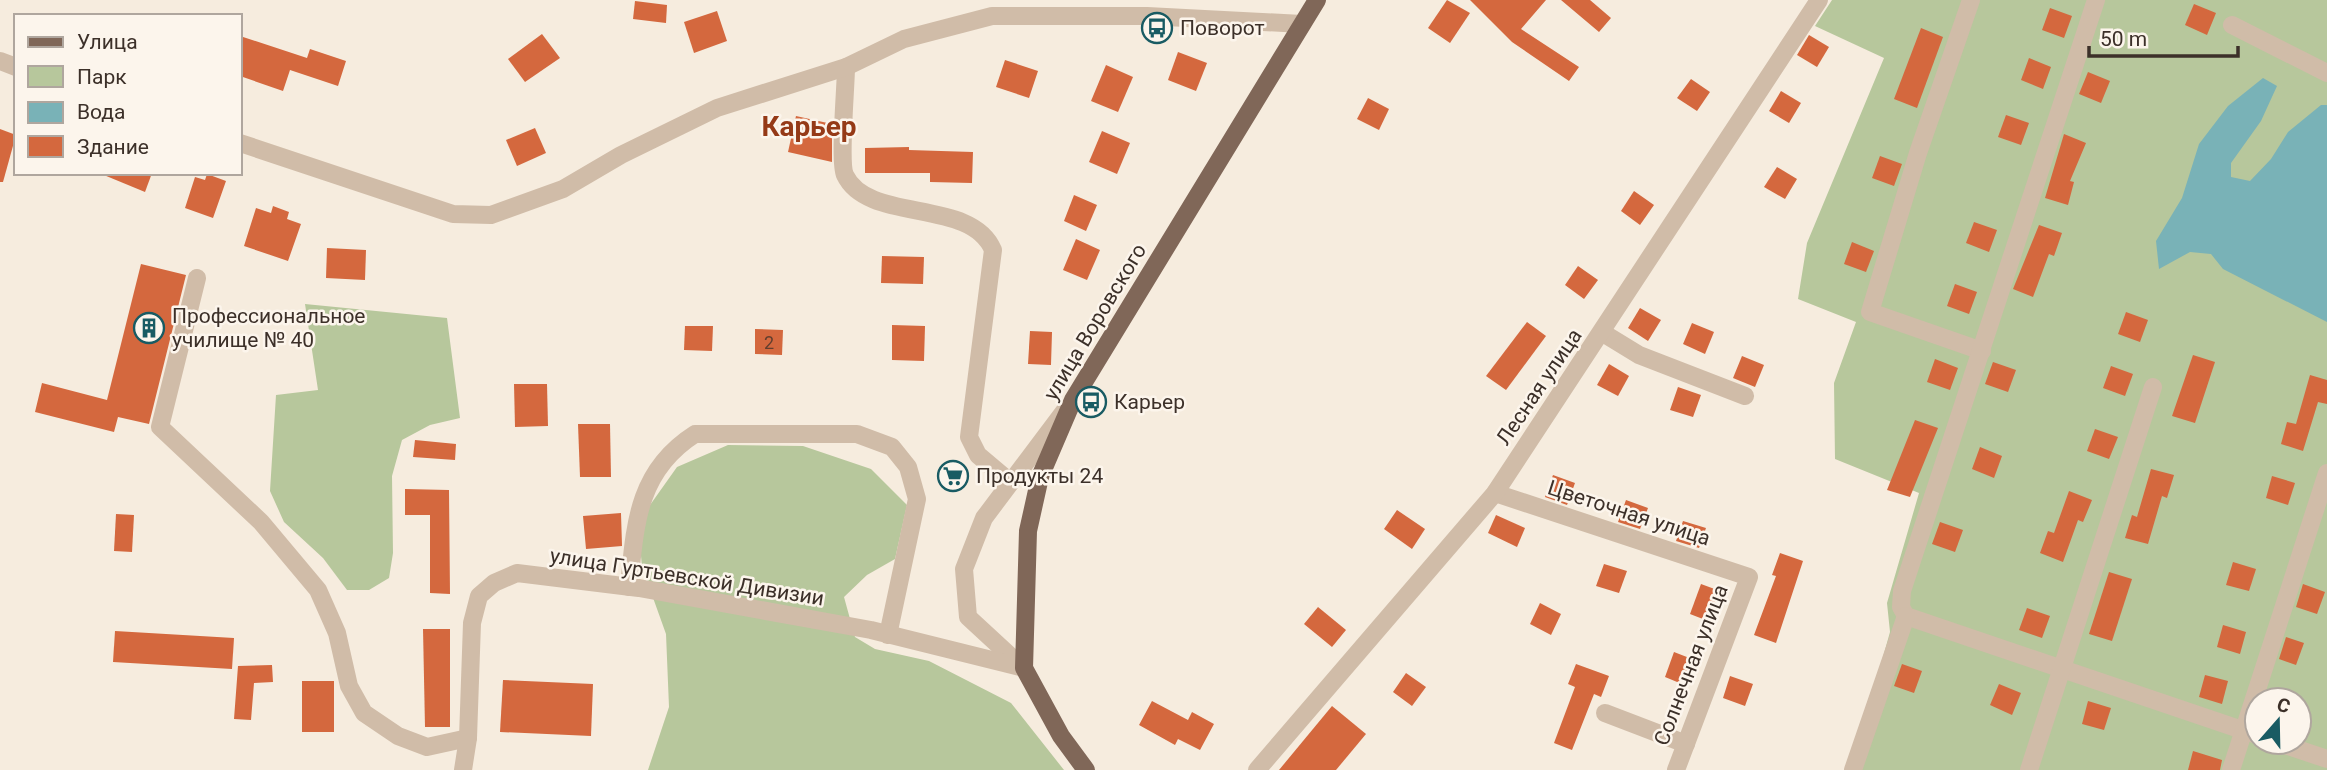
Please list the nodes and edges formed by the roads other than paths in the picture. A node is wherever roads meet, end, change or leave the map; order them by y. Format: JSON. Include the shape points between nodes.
{"nodes":[{"id":1,"x":1317,"y":0,"type":"edge"},
{"id":2,"x":1819,"y":0,"type":"edge"},
{"id":3,"x":1970,"y":0,"type":"edge"},
{"id":4,"x":2096,"y":0,"type":"edge"},
{"id":5,"x":1149,"y":8,"type":"edge"},
{"id":6,"x":1302,"y":24,"type":"junction"},
{"id":7,"x":2232,"y":25,"type":"dead end"},
{"id":8,"x":846,"y":67,"type":"junction"},
{"id":9,"x":2327,"y":73,"type":"edge"},
{"id":10,"x":242,"y":144,"type":"edge"},
{"id":11,"x":197,"y":278,"type":"dead end"},
{"id":12,"x":1603,"y":334,"type":"junction"},
{"id":13,"x":1982,"y":351,"type":"junction"},
{"id":14,"x":2153,"y":387,"type":"dead end"},
{"id":15,"x":1745,"y":396,"type":"dead end"},
{"id":16,"x":1073,"y":400,"type":"junction"},
{"id":17,"x":2327,"y":472,"type":"edge"},
{"id":18,"x":1010,"y":482,"type":"junction"},
{"id":19,"x":1495,"y":493,"type":"junction"},
{"id":20,"x":1749,"y":577,"type":"joint"},
{"id":21,"x":629,"y":587,"type":"junction"},
{"id":22,"x":1906,"y":616,"type":"junction"},
{"id":23,"x":888,"y":635,"type":"junction"},
{"id":24,"x":1024,"y":668,"type":"junction"},
{"id":25,"x":2061,"y":669,"type":"junction"},
{"id":26,"x":2264,"y":686,"type":"edge"},
{"id":27,"x":1605,"y":713,"type":"dead end"},
{"id":28,"x":2243,"y":731,"type":"edge"},
{"id":29,"x":468,"y":738,"type":"junction"},
{"id":30,"x":1686,"y":744,"type":"junction"},
{"id":31,"x":2243,"y":747,"type":"edge"},
{"id":32,"x":463,"y":770,"type":"edge"},
{"id":33,"x":1086,"y":770,"type":"edge"},
{"id":34,"x":1257,"y":770,"type":"edge"},
{"id":35,"x":1676,"y":770,"type":"edge"},
{"id":36,"x":1853,"y":770,"type":"edge"},
{"id":37,"x":2029,"y":770,"type":"edge"},
{"id":38,"x":2231,"y":770,"type":"edge"}],
"edges":[{"from":1,"to":6,"type":"main road","name":"улица Воровского"},
{"from":2,"to":12,"type":"street","name":"Лесная улица"},
{"from":3,"to":13,"type":"street","via":[[1870,312]]},
{"from":4,"to":13,"type":"street"},
{"from":5,"to":6,"type":"street"},
{"from":5,"to":8,"type":"street","via":[[992,16],[904,39]]},
{"from":6,"to":16,"type":"main road","name":"улица Воровского"},
{"from":7,"to":9,"type":"street"},
{"from":8,"to":10,"type":"street","via":[[717,108],[563,189],[491,215],[453,214]]},
{"from":8,"to":18,"type":"street","via":[[844,173],[857,191],[965,223],[988,236],[993,250],[968,437],[978,455]]},
{"from":11,"to":29,"type":"street","via":[[160,426],[261,522],[318,590],[337,634],[349,685],[364,713],[398,736],[427,747]]},
{"from":12,"to":15,"type":"street","via":[[1639,355]]},
{"from":12,"to":19,"type":"street","name":"Лесная улица"},
{"from":13,"to":22,"type":"street","via":[[1902,591],[1901,607]]},
{"from":14,"to":25,"type":"street"},
{"from":16,"to":18,"type":"street"},
{"from":16,"to":24,"type":"main road","name":"улица Воровского","via":[[1040,477],[1028,531]]},
{"from":17,"to":26,"type":"street"},
{"from":18,"to":24,"type":"street","via":[[984,518],[964,569],[968,617]]},
{"from":19,"to":20,"type":"street","name":"Цветочная улица"},
{"from":19,"to":34,"type":"street","name":"Лесная улица"},
{"from":20,"to":30,"type":"street","name":"Солнечная улица"},
{"from":21,"to":23,"type":"street","name":"улица Гуртьевской Дивизии"},
{"from":21,"to":23,"type":"street","via":[[636,515],[673,448],[695,434],[857,434],[892,447],[908,467],[917,499]]},
{"from":21,"to":29,"type":"street","name":"улица Гуртьевской Дивизии","via":[[517,573],[479,596],[472,623]]},
{"from":22,"to":25,"type":"street"},
{"from":22,"to":36,"type":"street"},
{"from":23,"to":24,"type":"street","name":"улица Гуртьевской Дивизии"},
{"from":24,"to":33,"type":"main road","via":[[1061,736]]},
{"from":25,"to":28,"type":"street"},
{"from":25,"to":37,"type":"street"},
{"from":27,"to":30,"type":"street"},
{"from":29,"to":32,"type":"street","name":"улица Гуртьевской Дивизии"},
{"from":30,"to":35,"type":"street","name":"Солнечная улица"},
{"from":31,"to":38,"type":"street"}]}
